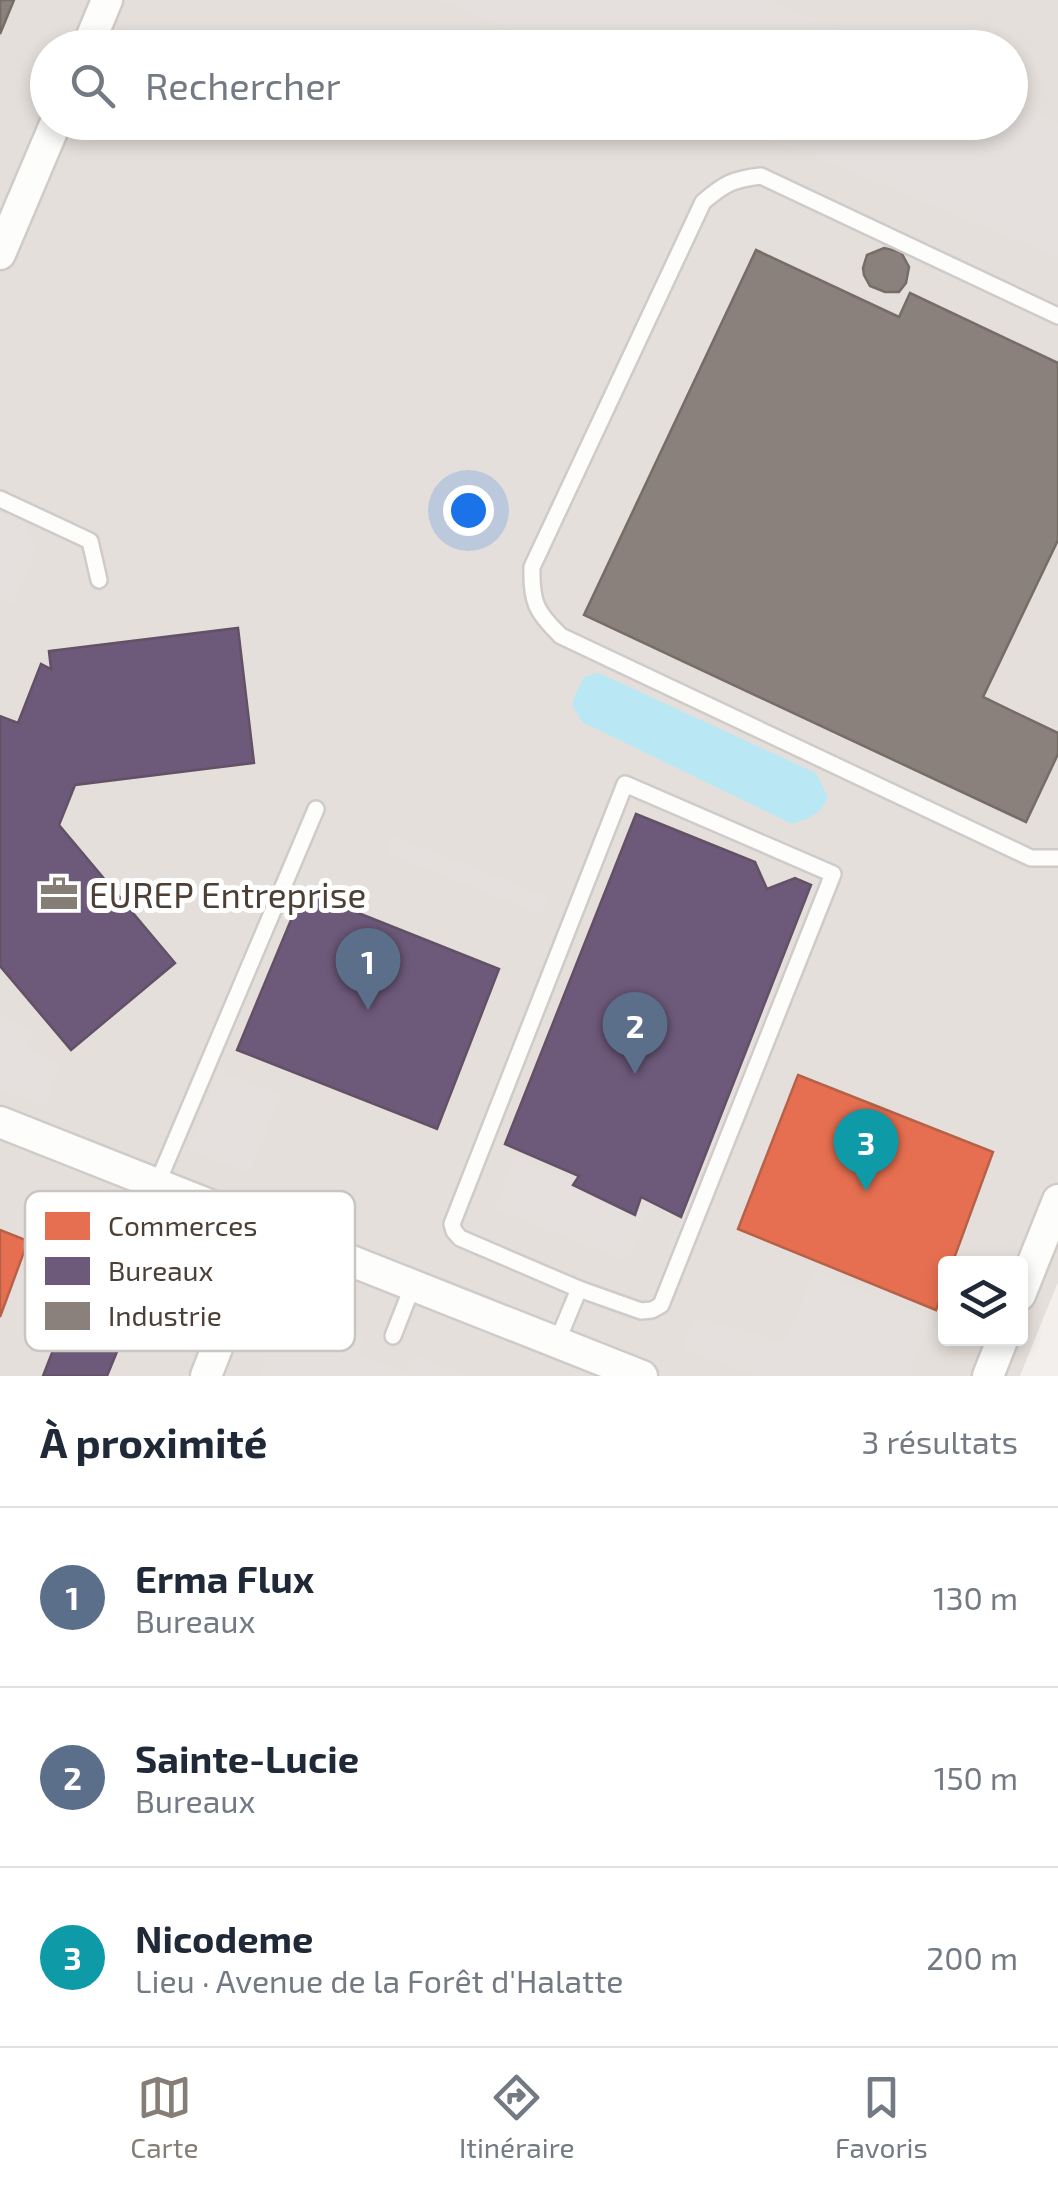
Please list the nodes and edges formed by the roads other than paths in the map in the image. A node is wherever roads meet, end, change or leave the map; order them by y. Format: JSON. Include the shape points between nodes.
{"nodes":[{"id":1,"x":108,"y":0,"type":"edge"},
{"id":2,"x":95,"y":30,"type":"edge"},
{"id":3,"x":48,"y":140,"type":"edge"},
{"id":4,"x":0,"y":254,"type":"edge"},
{"id":5,"x":1058,"y":316,"type":"edge"},
{"id":6,"x":0,"y":499,"type":"edge"},
{"id":7,"x":99,"y":580,"type":"dead end"},
{"id":8,"x":316,"y":809,"type":"dead end"},
{"id":9,"x":1058,"y":858,"type":"edge"},
{"id":10,"x":0,"y":1122,"type":"edge"},
{"id":11,"x":157,"y":1184,"type":"junction"},
{"id":12,"x":174,"y":1191,"type":"edge"},
{"id":13,"x":1058,"y":1200,"type":"edge"},
{"id":14,"x":355,"y":1262,"type":"edge"},
{"id":15,"x":1028,"y":1275,"type":"edge"},
{"id":16,"x":413,"y":1285,"type":"junction"},
{"id":17,"x":579,"y":1289,"type":"junction"},
{"id":18,"x":393,"y":1336,"type":"dead end"},
{"id":19,"x":557,"y":1342,"type":"junction"},
{"id":20,"x":1000,"y":1346,"type":"edge"},
{"id":21,"x":216,"y":1351,"type":"edge"},
{"id":22,"x":206,"y":1376,"type":"edge"},
{"id":23,"x":642,"y":1376,"type":"edge"},
{"id":24,"x":988,"y":1376,"type":"edge"}],
"edges":[{"from":1,"to":2,"type":"street"},
{"from":3,"to":4,"type":"street"},
{"from":5,"to":9,"type":"lane","via":[[761,176],[736,178],[703,202],[532,567],[531,591],[543,619],[561,636],[1032,858]]},
{"from":6,"to":7,"type":"lane","via":[[90,541]]},
{"from":8,"to":11,"type":"lane"},
{"from":10,"to":11,"type":"street"},
{"from":11,"to":12,"type":"street"},
{"from":13,"to":15,"type":"street"},
{"from":14,"to":16,"type":"street"},
{"from":16,"to":18,"type":"lane"},
{"from":16,"to":19,"type":"street"},
{"from":17,"to":17,"type":"lane","via":[[640,1311],[661,1305],[832,874],[625,784],[452,1224],[460,1238]]},
{"from":17,"to":19,"type":"lane"},
{"from":19,"to":23,"type":"street"},
{"from":20,"to":24,"type":"street"},
{"from":21,"to":22,"type":"street"}]}
